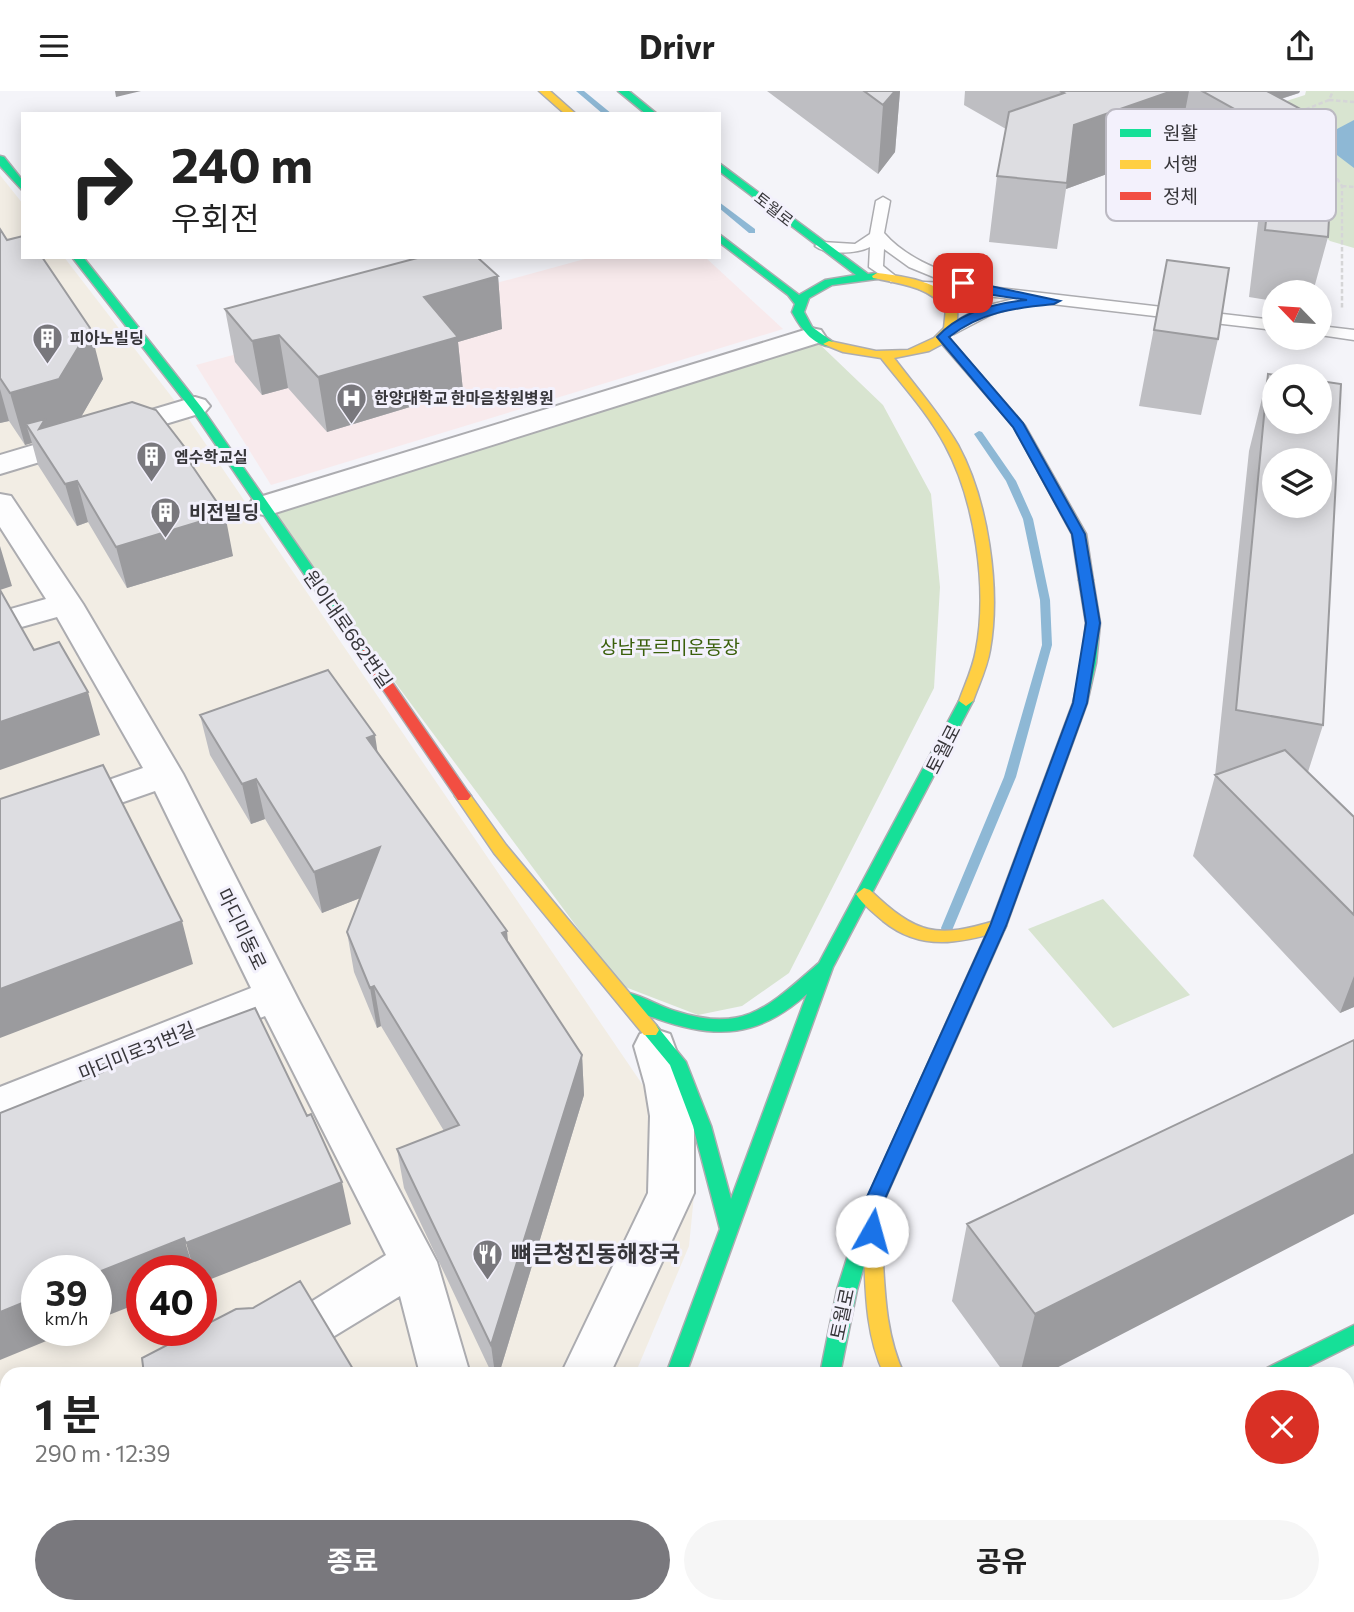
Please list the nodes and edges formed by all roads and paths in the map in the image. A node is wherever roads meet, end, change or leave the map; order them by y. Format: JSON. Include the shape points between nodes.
{"nodes":[{"id":1,"x":544,"y":91,"type":"edge"},
{"id":2,"x":623,"y":91,"type":"edge"},
{"id":3,"x":1333,"y":91,"type":"edge"},
{"id":4,"x":1329,"y":100,"type":"junction"},
{"id":5,"x":1354,"y":102,"type":"edge"},
{"id":6,"x":1309,"y":108,"type":"edge"},
{"id":7,"x":569,"y":112,"type":"edge"},
{"id":8,"x":649,"y":112,"type":"edge"},
{"id":9,"x":0,"y":159,"type":"edge"},
{"id":10,"x":721,"y":168,"type":"edge"},
{"id":11,"x":1336,"y":174,"type":"edge"},
{"id":12,"x":21,"y":185,"type":"edge"},
{"id":13,"x":1342,"y":186,"type":"junction"},
{"id":14,"x":1354,"y":187,"type":"edge"},
{"id":15,"x":883,"y":201,"type":"dead end"},
{"id":16,"x":776,"y":210,"type":"junction"},
{"id":17,"x":780,"y":231,"type":"dead end"},
{"id":18,"x":721,"y":235,"type":"edge"},
{"id":19,"x":879,"y":235,"type":"junction"},
{"id":20,"x":721,"y":237,"type":"edge"},
{"id":21,"x":757,"y":241,"type":"dead end"},
{"id":22,"x":822,"y":246,"type":"junction"},
{"id":23,"x":80,"y":259,"type":"edge"},
{"id":24,"x":864,"y":276,"type":"junction"},
{"id":25,"x":891,"y":278,"type":"junction"},
{"id":26,"x":924,"y":286,"type":"junction"},
{"id":27,"x":980,"y":289,"type":"junction"},
{"id":28,"x":1054,"y":301,"type":"junction"},
{"id":29,"x":799,"y":302,"type":"junction"},
{"id":30,"x":1262,"y":324,"type":"edge"},
{"id":31,"x":946,"y":334,"type":"junction"},
{"id":32,"x":1348,"y":334,"type":"edge"},
{"id":33,"x":811,"y":337,"type":"junction"},
{"id":34,"x":885,"y":355,"type":"junction"},
{"id":35,"x":195,"y":406,"type":"junction"},
{"id":36,"x":954,"y":411,"type":"dead end"},
{"id":37,"x":986,"y":411,"type":"dead end"},
{"id":38,"x":1019,"y":426,"type":"junction"},
{"id":39,"x":945,"y":436,"type":"junction"},
{"id":40,"x":0,"y":465,"type":"edge"},
{"id":41,"x":0,"y":503,"type":"edge"},
{"id":42,"x":264,"y":506,"type":"junction"},
{"id":43,"x":66,"y":604,"type":"junction"},
{"id":44,"x":0,"y":623,"type":"edge"},
{"id":45,"x":165,"y":774,"type":"junction"},
{"id":46,"x":0,"y":832,"type":"edge"},
{"id":47,"x":864,"y":894,"type":"junction"},
{"id":48,"x":998,"y":926,"type":"junction"},
{"id":49,"x":825,"y":967,"type":"junction"},
{"id":50,"x":275,"y":995,"type":"junction"},
{"id":51,"x":637,"y":1011,"type":"junction"},
{"id":52,"x":0,"y":1106,"type":"edge"},
{"id":53,"x":871,"y":1210,"type":"junction"},
{"id":54,"x":729,"y":1229,"type":"junction"},
{"id":55,"x":414,"y":1262,"type":"junction"},
{"id":56,"x":1354,"y":1333,"type":"edge"},
{"id":57,"x":239,"y":1367,"type":"edge"},
{"id":58,"x":443,"y":1367,"type":"edge"},
{"id":59,"x":587,"y":1367,"type":"edge"},
{"id":60,"x":679,"y":1367,"type":"edge"},
{"id":61,"x":831,"y":1367,"type":"edge"},
{"id":62,"x":889,"y":1367,"type":"edge"},
{"id":63,"x":1297,"y":1367,"type":"edge"}],
"edges":[{"from":1,"to":7,"type":"street"},
{"from":2,"to":8,"type":"street"},
{"from":3,"to":4,"type":"path"},
{"from":4,"to":5,"type":"path"},
{"from":4,"to":6,"type":"path"},
{"from":9,"to":12,"type":"street"},
{"from":10,"to":16,"type":"street","name":"토월로"},
{"from":11,"to":13,"type":"path"},
{"from":13,"to":14,"type":"path"},
{"from":13,"to":32,"type":"path"},
{"from":15,"to":19,"type":"lane"},
{"from":16,"to":17,"type":"street"},
{"from":16,"to":22,"type":"street","name":"토월로"},
{"from":18,"to":21,"type":"street"},
{"from":19,"to":22,"type":"lane","via":[[858,248]]},
{"from":19,"to":25,"type":"lane","via":[[876,267]]},
{"from":19,"to":27,"type":"lane","via":[[887,247],[912,263]]},
{"from":20,"to":29,"type":"street"},
{"from":22,"to":24,"type":"street","name":"토월로"},
{"from":23,"to":35,"type":"street","name":"원이대로682번길"},
{"from":24,"to":25,"type":"street"},
{"from":24,"to":29,"type":"street","via":[[830,281]]},
{"from":25,"to":26,"type":"street"},
{"from":26,"to":27,"type":"lane"},
{"from":26,"to":31,"type":"street","via":[[950,307],[953,319]]},
{"from":27,"to":28,"type":"lane"},
{"from":28,"to":30,"type":"lane"},
{"from":28,"to":31,"type":"lane","via":[[1003,305],[965,319]]},
{"from":29,"to":33,"type":"street","via":[[800,325]]},
{"from":31,"to":34,"type":"street","via":[[921,349]]},
{"from":31,"to":38,"type":"street","name":"토월로"},
{"from":33,"to":34,"type":"street","via":[[850,352]]},
{"from":33,"to":42,"type":"street"},
{"from":34,"to":39,"type":"street","name":"토월로"},
{"from":35,"to":40,"type":"street"},
{"from":35,"to":42,"type":"street","name":"원이대로682번길"},
{"from":36,"to":39,"type":"street","via":[[948,417]]},
{"from":37,"to":38,"type":"street"},
{"from":38,"to":48,"type":"street","name":"토월로","via":[[1079,534],[1093,623],[1080,703]]},
{"from":39,"to":47,"type":"street","name":"토월로","via":[[965,474],[976,515],[988,607],[984,648],[964,708]]},
{"from":41,"to":43,"type":"street","name":"마디미동로"},
{"from":42,"to":51,"type":"street","name":"원이대로682번길","via":[[500,849]]},
{"from":43,"to":44,"type":"street"},
{"from":43,"to":45,"type":"street","name":"마디미동로"},
{"from":45,"to":46,"type":"street"},
{"from":45,"to":50,"type":"street","name":"마디미동로"},
{"from":47,"to":48,"type":"street","via":[[898,928],[919,937],[949,941]]},
{"from":47,"to":49,"type":"street","name":"토월로"},
{"from":48,"to":53,"type":"street","name":"토월로"},
{"from":49,"to":51,"type":"street","via":[[759,1019],[724,1025]]},
{"from":49,"to":54,"type":"street","name":"토월로"},
{"from":50,"to":52,"type":"street","name":"마디미로31번길"},
{"from":50,"to":55,"type":"street","name":"마디미동로"},
{"from":51,"to":54,"type":"street","name":"원이대로682번길","via":[[677,1062],[702,1126]]},
{"from":51,"to":59,"type":"street","via":[[667,1085],[672,1116],[671,1193]]},
{"from":53,"to":61,"type":"street","name":"토월로","via":[[847,1290]]},
{"from":53,"to":62,"type":"street","via":[[880,1330]]},
{"from":54,"to":60,"type":"street","name":"토월로"},
{"from":55,"to":57,"type":"street"},
{"from":55,"to":58,"type":"street","name":"마디미동로"},
{"from":56,"to":63,"type":"street"}]}
